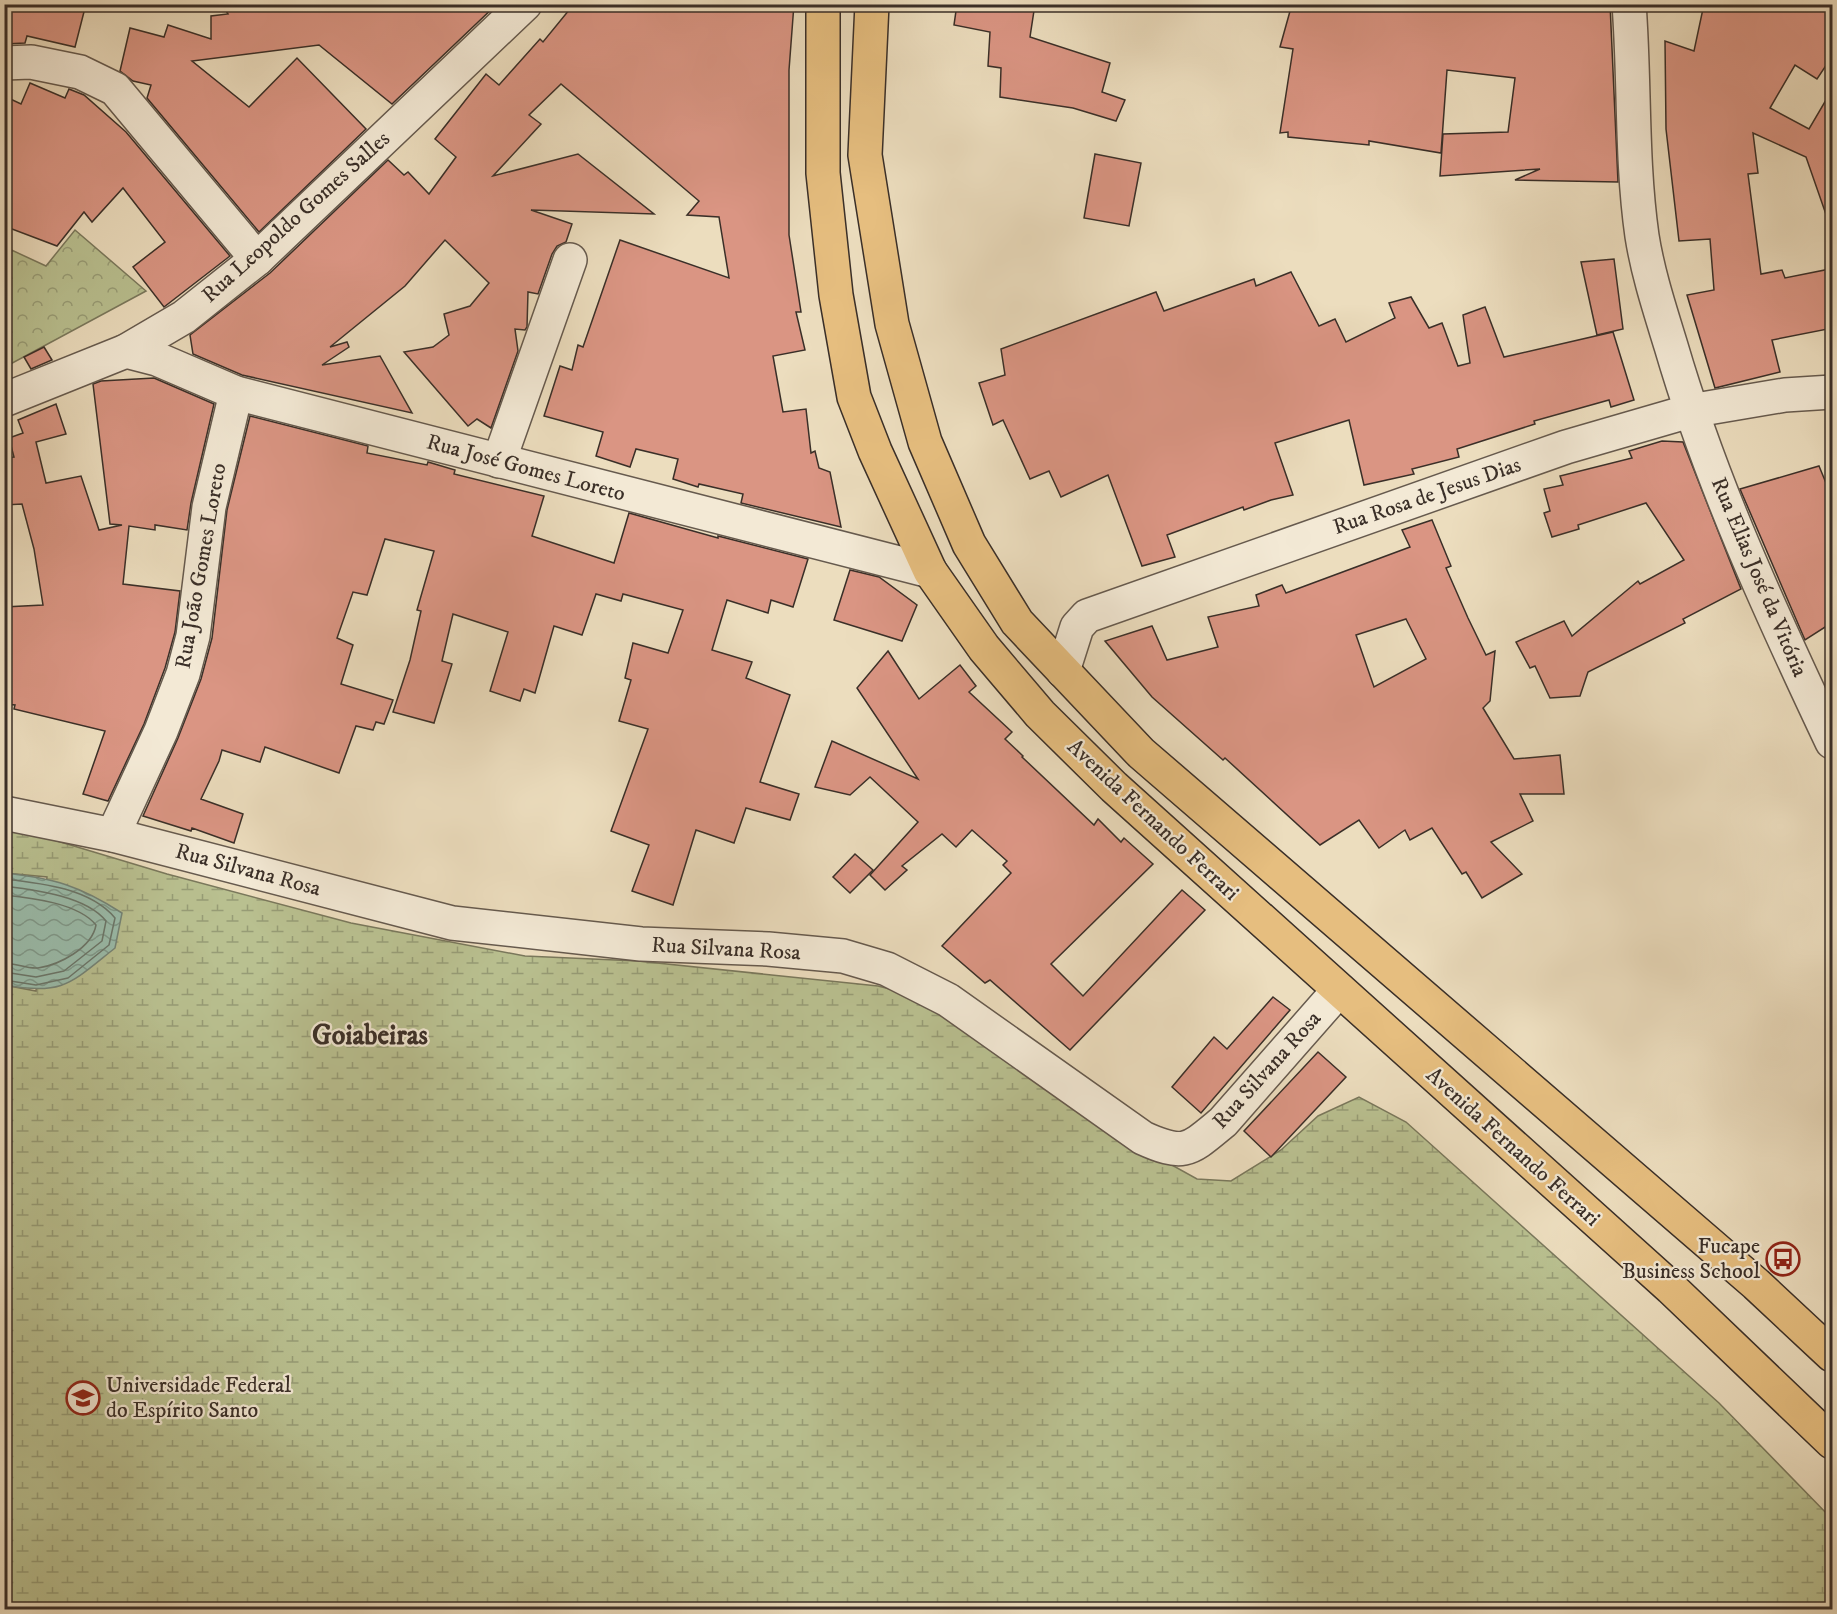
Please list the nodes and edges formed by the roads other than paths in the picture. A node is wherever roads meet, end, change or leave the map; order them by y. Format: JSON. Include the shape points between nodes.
{"nodes":[{"id":1,"x":525,"y":4,"type":"edge"},
{"id":2,"x":823,"y":4,"type":"edge"},
{"id":3,"x":872,"y":4,"type":"edge"},
{"id":4,"x":1629,"y":4,"type":"edge"},
{"id":5,"x":4,"y":63,"type":"edge"},
{"id":6,"x":257,"y":259,"type":"junction"},
{"id":7,"x":570,"y":260,"type":"dead end"},
{"id":8,"x":126,"y":351,"type":"junction"},
{"id":9,"x":1833,"y":392,"type":"edge"},
{"id":10,"x":236,"y":393,"type":"junction"},
{"id":11,"x":4,"y":400,"type":"edge"},
{"id":12,"x":1690,"y":411,"type":"junction"},
{"id":13,"x":499,"y":461,"type":"junction"},
{"id":14,"x":930,"y":571,"type":"junction"},
{"id":15,"x":1063,"y":671,"type":"junction"},
{"id":16,"x":1833,"y":742,"type":"edge"},
{"id":17,"x":4,"y":813,"type":"edge"},
{"id":18,"x":113,"y":836,"type":"junction"},
{"id":19,"x":1339,"y":990,"type":"junction"},
{"id":20,"x":1833,"y":1355,"type":"edge"},
{"id":21,"x":1833,"y":1442,"type":"edge"}],
"edges":[{"from":1,"to":6,"type":"street","name":"Rua Leopoldo Gomes Salles"},
{"from":2,"to":14,"type":"main road","name":"Avenida Fernando Ferrari","via":[[823,173],[836,295],[854,397]]},
{"from":3,"to":15,"type":"main road","name":"Avenida Fernando Ferrari","via":[[865,155],[892,324],[925,442],[969,544],[1017,622]]},
{"from":4,"to":12,"type":"street","name":"Rua Elias José da Vitória","via":[[1635,170],[1643,238]]},
{"from":5,"to":6,"type":"street","via":[[31,62],[80,72],[115,89]]},
{"from":6,"to":8,"type":"street","name":"Rua Leopoldo Gomes Salles","via":[[184,317]]},
{"from":7,"to":13,"type":"street"},
{"from":8,"to":10,"type":"street","name":"Rua José Gomes Loreto","via":[[157,359]]},
{"from":8,"to":11,"type":"street","name":"Rua Leopoldo Gomes Salles"},
{"from":9,"to":12,"type":"street","name":"Rua Rosa de Jesus Dias","via":[[1785,395]]},
{"from":10,"to":13,"type":"street","name":"Rua José Gomes Loreto"},
{"from":10,"to":18,"type":"street","name":"Rua João Gomes Loreto","via":[[210,507],[193,636],[183,675]]},
{"from":12,"to":15,"type":"street","name":"Rua Rosa de Jesus Dias","via":[[1566,447],[1087,616],[1077,627]]},
{"from":12,"to":16,"type":"street","name":"Rua Elias José da Vitória","via":[[1781,633]]},
{"from":13,"to":14,"type":"street","name":"Rua José Gomes Loreto"},
{"from":14,"to":19,"type":"main road","name":"Avenida Fernando Ferrari","via":[[984,648],[1041,714],[1114,788]]},
{"from":15,"to":20,"type":"main road","name":"Avenida Fernando Ferrari","via":[[1141,753],[1756,1284]]},
{"from":17,"to":18,"type":"street","name":"Rua Silvana Rosa"},
{"from":18,"to":19,"type":"street","name":"Rua Silvana Rosa","via":[[452,923],[641,944],[843,956],[887,969],[948,1000],[1143,1138],[1166,1149],[1182,1150],[1223,1122]]},
{"from":19,"to":21,"type":"main road","name":"Avenida Fernando Ferrari","via":[[1671,1288]]}]}
